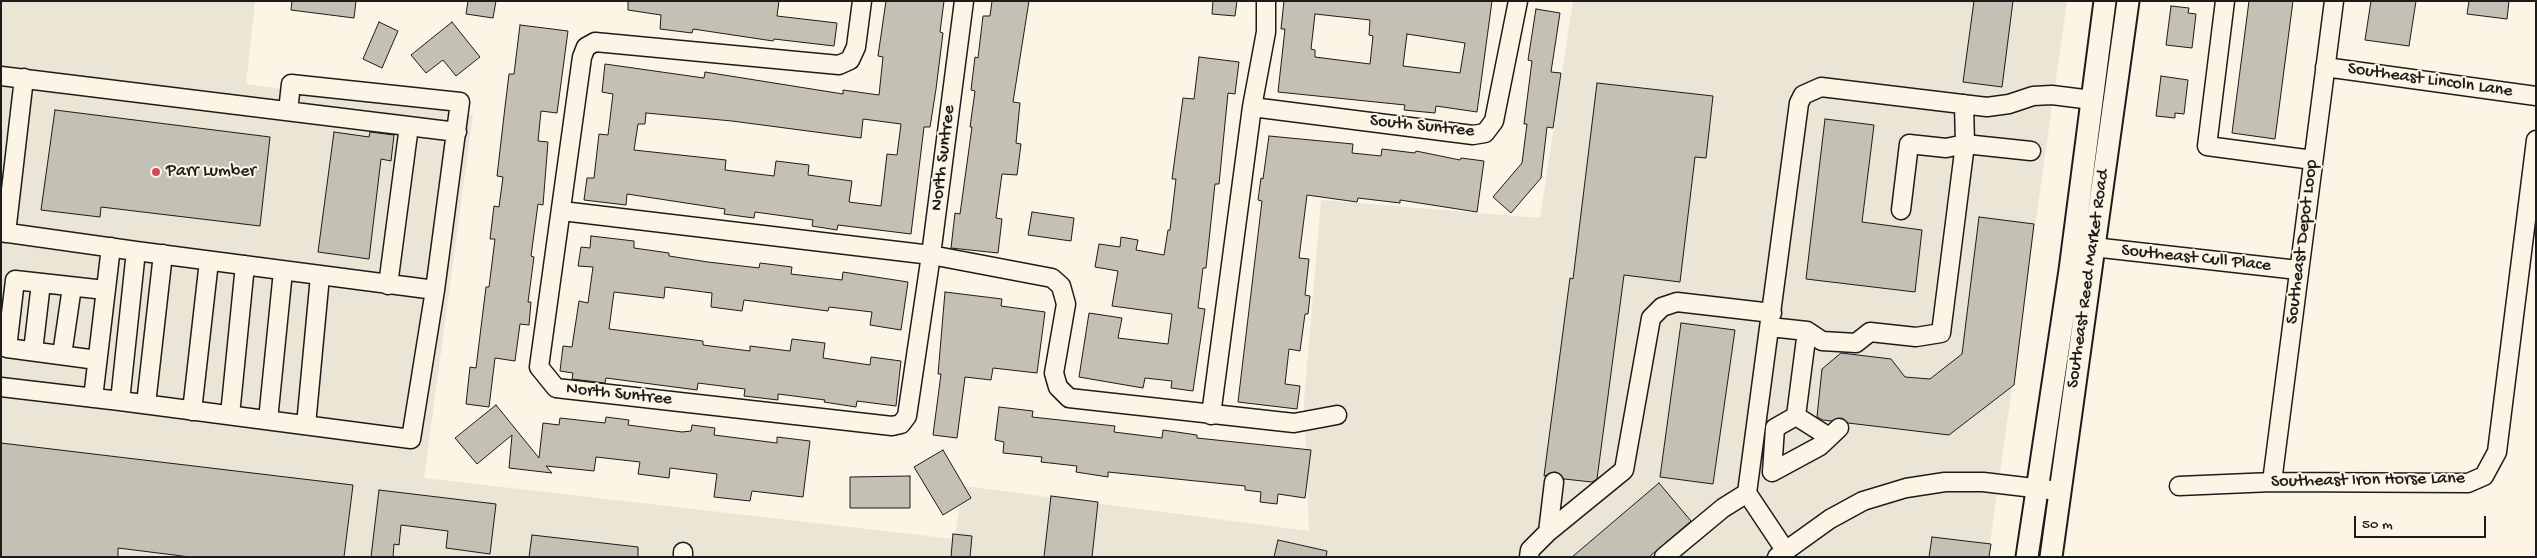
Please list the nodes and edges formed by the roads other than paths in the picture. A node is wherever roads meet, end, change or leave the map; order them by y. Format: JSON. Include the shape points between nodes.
{"nodes":[{"id":1,"x":862,"y":1,"type":"edge"},
{"id":2,"x":964,"y":1,"type":"edge"},
{"id":3,"x":1266,"y":1,"type":"edge"},
{"id":4,"x":1518,"y":1,"type":"edge"},
{"id":5,"x":2104,"y":1,"type":"edge"},
{"id":6,"x":2128,"y":1,"type":"edge"},
{"id":7,"x":2225,"y":1,"type":"edge"},
{"id":8,"x":2334,"y":1,"type":"edge"},
{"id":9,"x":2325,"y":67,"type":"junction"},
{"id":10,"x":1,"y":76,"type":"edge"},
{"id":11,"x":24,"y":78,"type":"junction"},
{"id":12,"x":2536,"y":96,"type":"edge"},
{"id":13,"x":2092,"y":100,"type":"junction"},
{"id":14,"x":1964,"y":104,"type":"junction"},
{"id":15,"x":1252,"y":107,"type":"junction"},
{"id":16,"x":288,"y":111,"type":"junction"},
{"id":17,"x":409,"y":126,"type":"junction"},
{"id":18,"x":457,"y":132,"type":"junction"},
{"id":19,"x":2536,"y":140,"type":"edge"},
{"id":20,"x":1965,"y":144,"type":"junction"},
{"id":21,"x":2031,"y":151,"type":"dead end"},
{"id":22,"x":2313,"y":160,"type":"junction"},
{"id":23,"x":1901,"y":210,"type":"dead end"},
{"id":24,"x":562,"y":211,"type":"junction"},
{"id":25,"x":4,"y":232,"type":"edge"},
{"id":26,"x":110,"y":247,"type":"junction"},
{"id":27,"x":2093,"y":247,"type":"junction"},
{"id":28,"x":136,"y":251,"type":"junction"},
{"id":29,"x":163,"y":254,"type":"junction"},
{"id":30,"x":932,"y":255,"type":"junction"},
{"id":31,"x":209,"y":261,"type":"junction"},
{"id":32,"x":245,"y":266,"type":"junction"},
{"id":33,"x":2298,"y":270,"type":"junction"},
{"id":34,"x":283,"y":271,"type":"junction"},
{"id":35,"x":320,"y":276,"type":"junction"},
{"id":36,"x":40,"y":283,"type":"junction"},
{"id":37,"x":388,"y":285,"type":"junction"},
{"id":38,"x":72,"y":287,"type":"junction"},
{"id":39,"x":105,"y":290,"type":"junction"},
{"id":40,"x":435,"y":290,"type":"junction"},
{"id":41,"x":1770,"y":320,"type":"junction"},
{"id":42,"x":1807,"y":331,"type":"junction"},
{"id":43,"x":33,"y":351,"type":"junction"},
{"id":44,"x":62,"y":355,"type":"junction"},
{"id":45,"x":97,"y":360,"type":"junction"},
{"id":46,"x":1,"y":387,"type":"edge"},
{"id":47,"x":93,"y":398,"type":"junction"},
{"id":48,"x":120,"y":401,"type":"junction"},
{"id":49,"x":146,"y":404,"type":"junction"},
{"id":50,"x":192,"y":411,"type":"junction"},
{"id":51,"x":230,"y":415,"type":"junction"},
{"id":52,"x":1211,"y":415,"type":"junction"},
{"id":53,"x":1337,"y":415,"type":"dead end"},
{"id":54,"x":1796,"y":416,"type":"junction"},
{"id":55,"x":268,"y":420,"type":"junction"},
{"id":56,"x":306,"y":425,"type":"junction"},
{"id":57,"x":1554,"y":482,"type":"dead end"},
{"id":58,"x":2272,"y":482,"type":"junction"},
{"id":59,"x":2179,"y":486,"type":"dead end"},
{"id":60,"x":2038,"y":488,"type":"junction"},
{"id":61,"x":2059,"y":491,"type":"junction"},
{"id":62,"x":1747,"y":493,"type":"junction"},
{"id":63,"x":1548,"y":532,"type":"junction"},
{"id":64,"x":1781,"y":554,"type":"edge"},
{"id":65,"x":1529,"y":557,"type":"edge"},
{"id":66,"x":1664,"y":557,"type":"edge"},
{"id":67,"x":2027,"y":557,"type":"edge"},
{"id":68,"x":2051,"y":557,"type":"edge"}],
"edges":[{"from":1,"to":24,"type":"street","name":"North Suntree","via":[[856,47],[850,60],[839,65],[595,42],[586,47],[582,57]]},
{"from":2,"to":30,"type":"street","name":"North Suntree"},
{"from":3,"to":15,"type":"street","via":[[1266,32]]},
{"from":4,"to":15,"type":"street","name":"South Suntree","via":[[1494,121],[1485,134]]},
{"from":5,"to":13,"type":"main road","name":"Southeast Reed Market Road"},
{"from":6,"to":27,"type":"main road","name":"Southeast Reed Market Road"},
{"from":7,"to":22,"type":"street","via":[[2207,146]]},
{"from":8,"to":9,"type":"street","name":"Southeast Depot Loop"},
{"from":9,"to":12,"type":"street","name":"Southeast Lincoln Lane"},
{"from":9,"to":22,"type":"street","name":"Southeast Depot Loop"},
{"from":10,"to":11,"type":"street"},
{"from":11,"to":16,"type":"street"},
{"from":11,"to":25,"type":"street"},
{"from":13,"to":14,"type":"street","via":[[2052,95],[1987,107]]},
{"from":13,"to":60,"type":"main road","name":"Southeast Reed Market Road"},
{"from":14,"to":20,"type":"street"},
{"from":14,"to":41,"type":"street","via":[[1821,86],[1803,95],[1799,103]]},
{"from":15,"to":52,"type":"street"},
{"from":16,"to":17,"type":"street"},
{"from":16,"to":18,"type":"street","via":[[291,84],[460,102]]},
{"from":17,"to":18,"type":"street"},
{"from":17,"to":37,"type":"street"},
{"from":18,"to":40,"type":"street"},
{"from":19,"to":58,"type":"street","name":"Southeast Iron Horse Lane","via":[[2497,452],[2484,476],[2468,483]]},
{"from":20,"to":21,"type":"street"},
{"from":20,"to":23,"type":"street","via":[[1946,148],[1909,144]]},
{"from":20,"to":42,"type":"street","via":[[1941,333],[1916,337],[1870,332],[1856,344],[1822,340]]},
{"from":22,"to":33,"type":"street","name":"Southeast Depot Loop"},
{"from":24,"to":30,"type":"street"},
{"from":24,"to":30,"type":"street","name":"North Suntree","via":[[540,366],[556,388],[892,426],[901,424],[907,416]]},
{"from":25,"to":26,"type":"street"},
{"from":26,"to":28,"type":"street"},
{"from":26,"to":39,"type":"street"},
{"from":27,"to":33,"type":"street","name":"Southeast Cull Place"},
{"from":27,"to":61,"type":"main road","name":"Southeast Reed Market Road"},
{"from":28,"to":29,"type":"street"},
{"from":28,"to":48,"type":"street"},
{"from":29,"to":31,"type":"street"},
{"from":29,"to":49,"type":"street"},
{"from":30,"to":52,"type":"street","via":[[1052,278],[1061,286],[1066,304],[1054,373],[1058,387],[1069,398]]},
{"from":31,"to":32,"type":"street"},
{"from":31,"to":50,"type":"street"},
{"from":32,"to":34,"type":"street"},
{"from":32,"to":51,"type":"street"},
{"from":33,"to":58,"type":"street","name":"Southeast Depot Loop"},
{"from":34,"to":35,"type":"street"},
{"from":34,"to":55,"type":"street"},
{"from":35,"to":37,"type":"street"},
{"from":35,"to":56,"type":"street"},
{"from":36,"to":38,"type":"street"},
{"from":36,"to":43,"type":"street"},
{"from":36,"to":43,"type":"street","via":[[15,280],[7,348]]},
{"from":37,"to":40,"type":"street"},
{"from":38,"to":39,"type":"street"},
{"from":38,"to":44,"type":"street"},
{"from":39,"to":45,"type":"street"},
{"from":40,"to":56,"type":"street","via":[[411,439]]},
{"from":41,"to":42,"type":"street"},
{"from":41,"to":62,"type":"street"},
{"from":41,"to":63,"type":"street","via":[[1677,302],[1662,307],[1651,318],[1624,470]]},
{"from":42,"to":54,"type":"street"},
{"from":43,"to":44,"type":"street"},
{"from":44,"to":45,"type":"street"},
{"from":45,"to":47,"type":"street"},
{"from":46,"to":47,"type":"street"},
{"from":47,"to":48,"type":"street"},
{"from":48,"to":49,"type":"street"},
{"from":49,"to":50,"type":"street"},
{"from":50,"to":51,"type":"street"},
{"from":51,"to":55,"type":"street"},
{"from":52,"to":53,"type":"street","via":[[1294,423]]},
{"from":54,"to":54,"type":"street","via":[[1775,428],[1772,472],[1820,446],[1834,433]]},
{"from":55,"to":56,"type":"street"},
{"from":57,"to":63,"type":"street"},
{"from":58,"to":59,"type":"street","name":"Southeast Iron Horse Lane"},
{"from":60,"to":61,"type":"street"},
{"from":60,"to":64,"type":"street","via":[[1983,482],[1945,482],[1906,488],[1863,501],[1830,519]]},
{"from":60,"to":67,"type":"main road","name":"Southeast Reed Market Road"},
{"from":61,"to":68,"type":"main road","name":"Southeast Reed Market Road"},
{"from":62,"to":64,"type":"street"},
{"from":62,"to":66,"type":"street","via":[[1723,508]]},
{"from":63,"to":65,"type":"street","via":[[1530,550]]}]}
